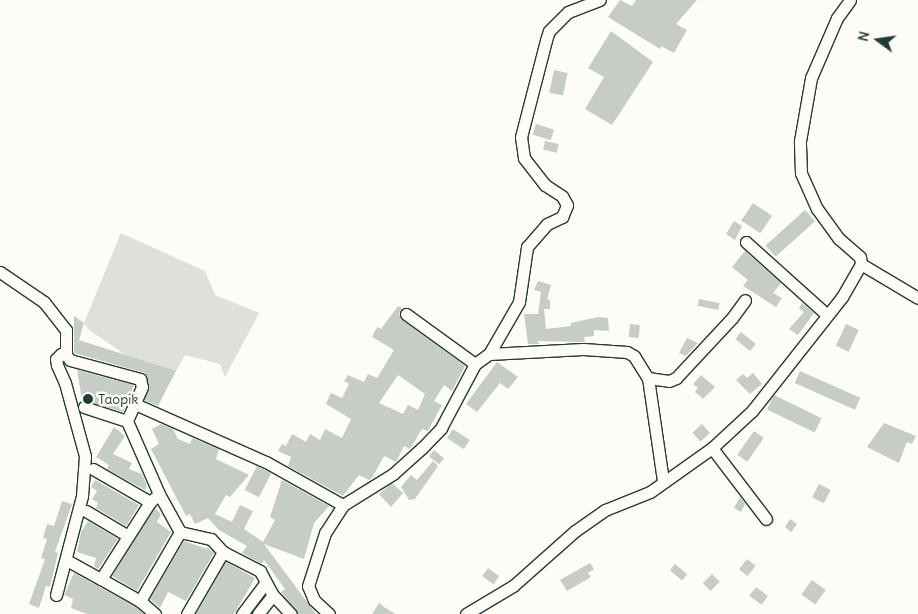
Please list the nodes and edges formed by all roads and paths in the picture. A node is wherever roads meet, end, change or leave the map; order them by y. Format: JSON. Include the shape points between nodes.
{"nodes":[{"id":1,"x":600,"y":0,"type":"edge"},
{"id":2,"x":850,"y":0,"type":"edge"},
{"id":3,"x":746,"y":242,"type":"dead end"},
{"id":4,"x":861,"y":264,"type":"junction"},
{"id":5,"x":0,"y":272,"type":"edge"},
{"id":6,"x":918,"y":298,"type":"edge"},
{"id":7,"x":745,"y":300,"type":"dead end"},
{"id":8,"x":406,"y":314,"type":"dead end"},
{"id":9,"x":827,"y":315,"type":"junction"},
{"id":10,"x":489,"y":354,"type":"junction"},
{"id":11,"x":66,"y":355,"type":"junction"},
{"id":12,"x":475,"y":364,"type":"junction"},
{"id":13,"x":648,"y":378,"type":"junction"},
{"id":14,"x":135,"y":404,"type":"junction"},
{"id":15,"x":84,"y":407,"type":"dead end"},
{"id":16,"x":127,"y":422,"type":"junction"},
{"id":17,"x":712,"y":448,"type":"junction"},
{"id":18,"x":93,"y":469,"type":"dead end"},
{"id":19,"x":663,"y":481,"type":"junction"},
{"id":20,"x":159,"y":494,"type":"junction"},
{"id":21,"x":150,"y":502,"type":"junction"},
{"id":22,"x":344,"y":505,"type":"junction"},
{"id":23,"x":86,"y":511,"type":"dead end"},
{"id":24,"x":766,"y":519,"type":"dead end"},
{"id":25,"x":180,"y":532,"type":"junction"},
{"id":26,"x":128,"y":536,"type":"junction"},
{"id":27,"x":223,"y":552,"type":"junction"},
{"id":28,"x":70,"y":562,"type":"dead end"},
{"id":29,"x":101,"y":578,"type":"junction"},
{"id":30,"x":265,"y":584,"type":"junction"},
{"id":31,"x":56,"y":595,"type":"dead end"},
{"id":32,"x":273,"y":595,"type":"junction"},
{"id":33,"x":140,"y":601,"type":"junction"},
{"id":34,"x":155,"y":614,"type":"edge"},
{"id":35,"x":187,"y":614,"type":"edge"},
{"id":36,"x":242,"y":614,"type":"edge"},
{"id":37,"x":258,"y":614,"type":"edge"},
{"id":38,"x":291,"y":614,"type":"edge"},
{"id":39,"x":329,"y":614,"type":"edge"},
{"id":40,"x":466,"y":614,"type":"edge"}],
"edges":[{"from":1,"to":10,"type":"street","via":[[568,12],[549,31],[546,40],[521,137],[524,158],[567,205],[562,217],[547,224],[527,247],[519,302]]},
{"from":2,"to":4,"type":"street","via":[[837,18],[811,78],[800,141],[801,165],[816,209],[839,239],[860,257]]},
{"from":3,"to":9,"type":"street"},
{"from":4,"to":6,"type":"street"},
{"from":4,"to":9,"type":"street"},
{"from":5,"to":11,"type":"street","via":[[44,302],[66,330]]},
{"from":7,"to":13,"type":"street","via":[[676,378],[669,381]]},
{"from":8,"to":12,"type":"street"},
{"from":9,"to":17,"type":"street","via":[[752,411]]},
{"from":10,"to":12,"type":"street"},
{"from":10,"to":13,"type":"street","via":[[583,349],[627,352],[640,361]]},
{"from":11,"to":14,"type":"street","via":[[70,360],[88,366],[140,379],[143,383]]},
{"from":11,"to":31,"type":"street","via":[[61,354],[56,359],[57,366],[85,456],[82,496]]},
{"from":12,"to":22,"type":"street","via":[[440,428],[422,448],[393,474]]},
{"from":13,"to":19,"type":"street"},
{"from":14,"to":16,"type":"street"},
{"from":14,"to":22,"type":"street","via":[[266,462]]},
{"from":15,"to":16,"type":"street"},
{"from":16,"to":20,"type":"street"},
{"from":17,"to":19,"type":"street"},
{"from":17,"to":24,"type":"street"},
{"from":18,"to":21,"type":"street"},
{"from":19,"to":40,"type":"street","via":[[650,492],[605,510],[575,531],[514,586]]},
{"from":20,"to":21,"type":"street"},
{"from":20,"to":25,"type":"street"},
{"from":21,"to":26,"type":"street"},
{"from":22,"to":39,"type":"street","via":[[325,533],[308,586],[314,600]]},
{"from":23,"to":26,"type":"street"},
{"from":25,"to":27,"type":"street","via":[[211,539]]},
{"from":25,"to":33,"type":"street"},
{"from":26,"to":29,"type":"street"},
{"from":27,"to":30,"type":"street","via":[[260,571]]},
{"from":27,"to":35,"type":"street"},
{"from":28,"to":29,"type":"street"},
{"from":29,"to":33,"type":"street"},
{"from":30,"to":32,"type":"street"},
{"from":30,"to":36,"type":"street"},
{"from":32,"to":37,"type":"street"},
{"from":32,"to":38,"type":"street"},
{"from":33,"to":34,"type":"street"}]}
